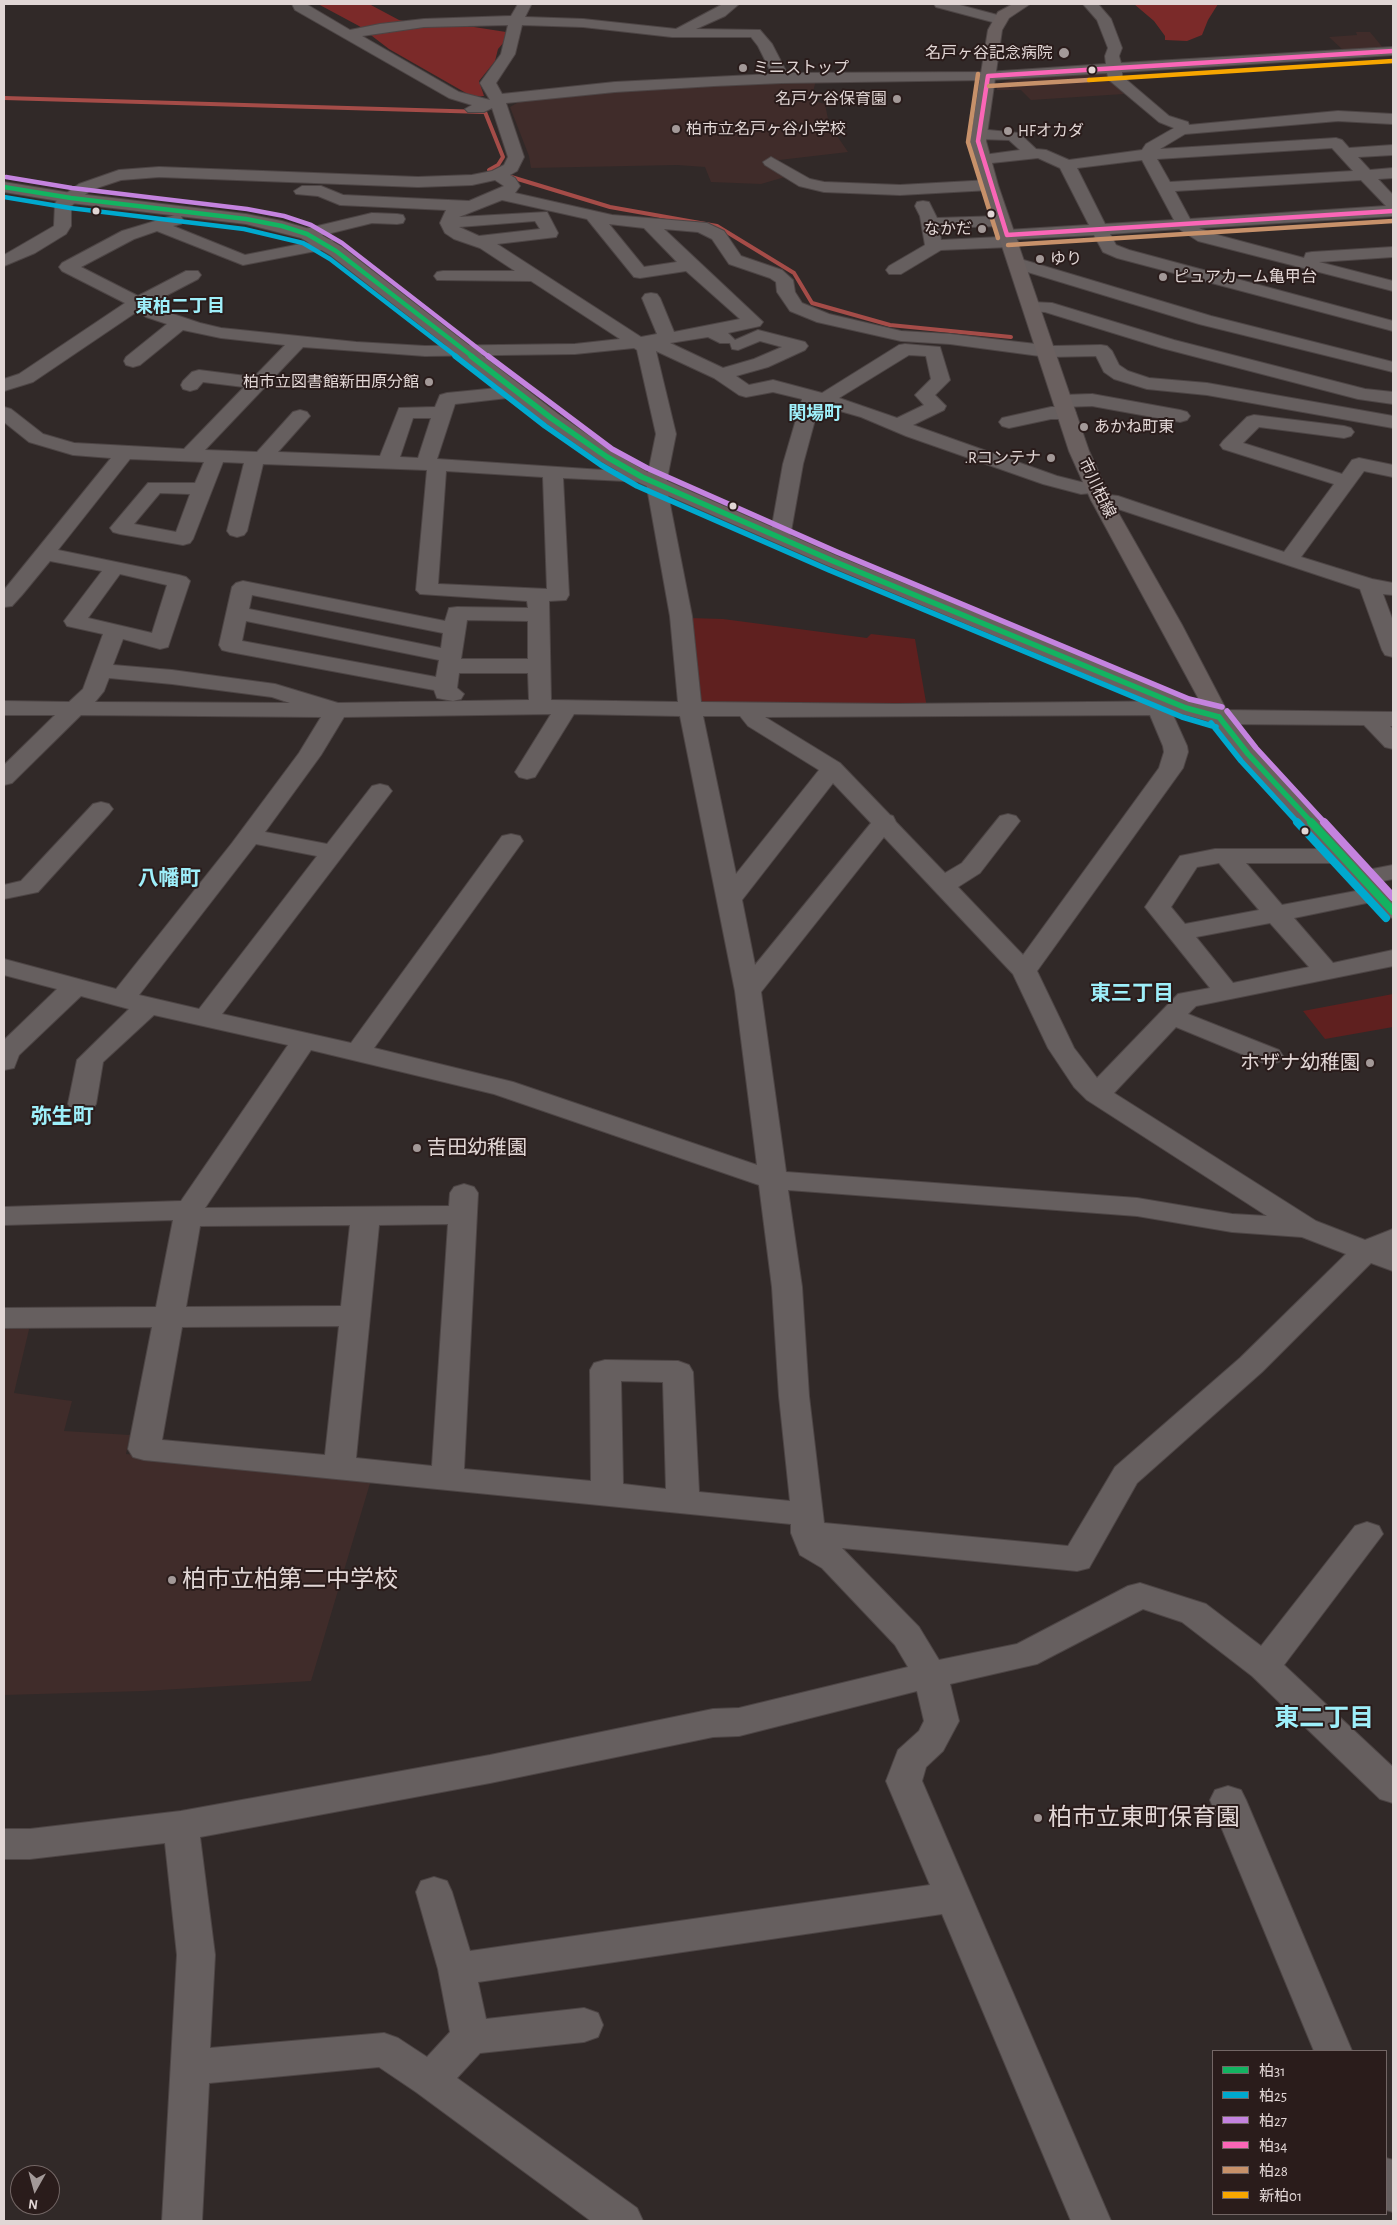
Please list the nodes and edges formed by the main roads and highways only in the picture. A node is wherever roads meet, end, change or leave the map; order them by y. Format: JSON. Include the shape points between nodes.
{"nodes":[{"id":1,"x":1023,"y":4,"type":"edge"},
{"id":2,"x":4,"y":187,"type":"edge"},
{"id":3,"x":1220,"y":717,"type":"junction"},
{"id":4,"x":1377,"y":894,"type":"edge"}],
"edges":[{"from":1,"to":3,"type":"main road","name":"市川柏線","via":[[1009,10],[995,30],[978,134],[982,159],[1064,407],[1098,494]]},
{"from":2,"to":3,"type":"main road","via":[[266,222],[307,234],[326,244],[579,438],[649,481],[1186,708]]},
{"from":3,"to":4,"type":"main road","name":"市川柏線","via":[[1248,754]]}]}
